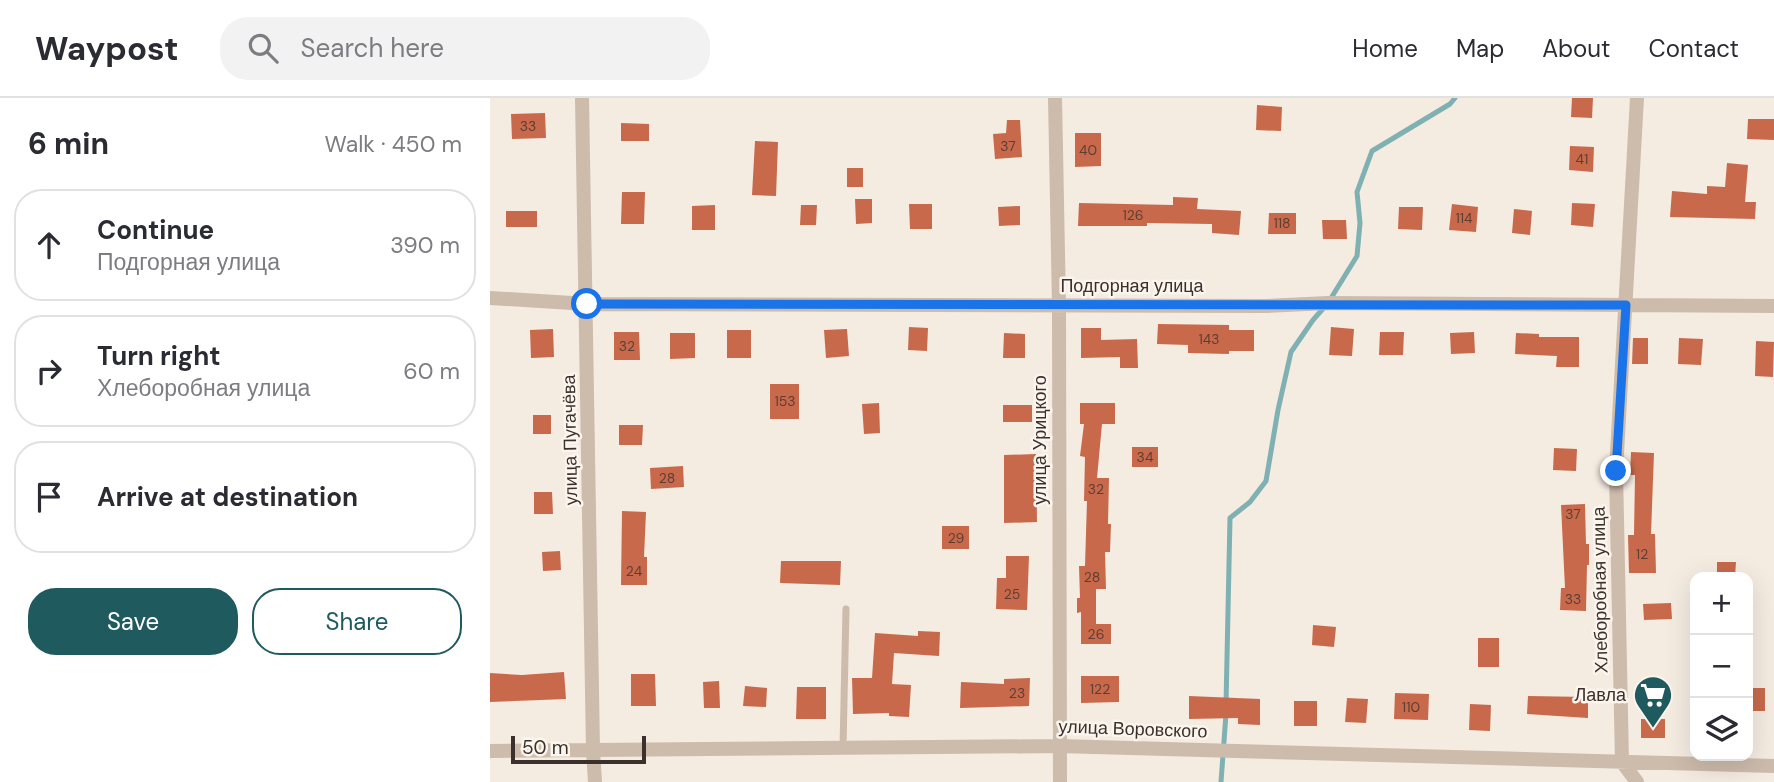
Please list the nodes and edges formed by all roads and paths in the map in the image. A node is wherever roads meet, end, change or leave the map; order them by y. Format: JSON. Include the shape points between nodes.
{"nodes":[{"id":1,"x":582,"y":98,"type":"edge"},
{"id":2,"x":1055,"y":98,"type":"edge"},
{"id":3,"x":1637,"y":98,"type":"edge"},
{"id":4,"x":490,"y":298,"type":"edge"},
{"id":5,"x":587,"y":304,"type":"junction"},
{"id":6,"x":1626,"y":305,"type":"junction"},
{"id":7,"x":1059,"y":306,"type":"junction"},
{"id":8,"x":1774,"y":306,"type":"edge"},
{"id":9,"x":846,"y":609,"type":"dead end"},
{"id":10,"x":1059,"y":746,"type":"junction"},
{"id":11,"x":843,"y":748,"type":"junction"},
{"id":12,"x":593,"y":750,"type":"junction"},
{"id":13,"x":490,"y":751,"type":"edge"},
{"id":14,"x":1622,"y":762,"type":"junction"},
{"id":15,"x":1774,"y":766,"type":"edge"},
{"id":16,"x":596,"y":782,"type":"edge"},
{"id":17,"x":1060,"y":782,"type":"edge"},
{"id":18,"x":1637,"y":782,"type":"edge"}],
"edges":[{"from":1,"to":5,"type":"street","name":"улица Пугачёва"},
{"from":2,"to":7,"type":"street","name":"улица Урицкого"},
{"from":3,"to":6,"type":"street","name":"Хлеборобная улица"},
{"from":4,"to":5,"type":"street","name":"Подгорная улица"},
{"from":5,"to":7,"type":"street","name":"Подгорная улица"},
{"from":5,"to":12,"type":"street","name":"улица Пугачёва"},
{"from":6,"to":7,"type":"street","name":"Подгорная улица"},
{"from":6,"to":8,"type":"street","name":"Подгорная улица"},
{"from":6,"to":14,"type":"street","name":"Хлеборобная улица","via":[[1616,471]]},
{"from":7,"to":10,"type":"street","name":"улица Урицкого"},
{"from":9,"to":11,"type":"lane"},
{"from":10,"to":11,"type":"street","name":"улица Воровского"},
{"from":10,"to":14,"type":"street","name":"улица Воровского"},
{"from":10,"to":17,"type":"street","name":"улица Урицкого"},
{"from":11,"to":12,"type":"street","name":"улица Воровского"},
{"from":12,"to":13,"type":"street","name":"улица Воровского"},
{"from":12,"to":16,"type":"street","name":"улица Пугачёва"},
{"from":14,"to":15,"type":"street","name":"улица Воровского"},
{"from":14,"to":18,"type":"street"}]}
